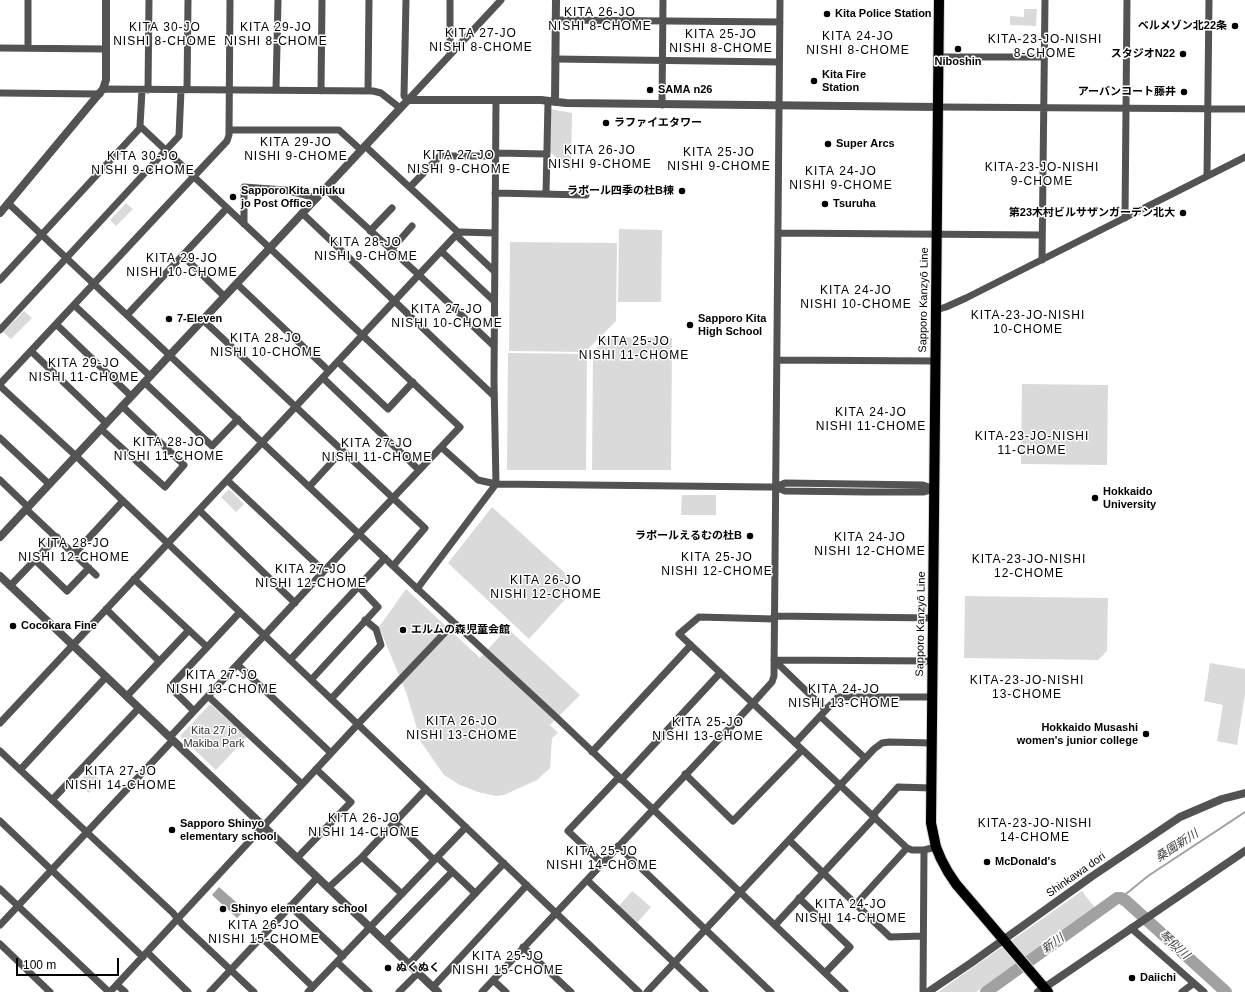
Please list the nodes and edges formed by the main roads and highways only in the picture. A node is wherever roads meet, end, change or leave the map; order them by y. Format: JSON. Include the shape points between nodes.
{"nodes":[{"id":1,"x":939,"y":0,"type":"edge"},
{"id":2,"x":1044,"y":991,"type":"edge"}],
"edges":[{"from":1,"to":2,"type":"main road","name":"Sapporo Kanzyō Line","via":[[933,834],[941,859],[952,878]]}]}
